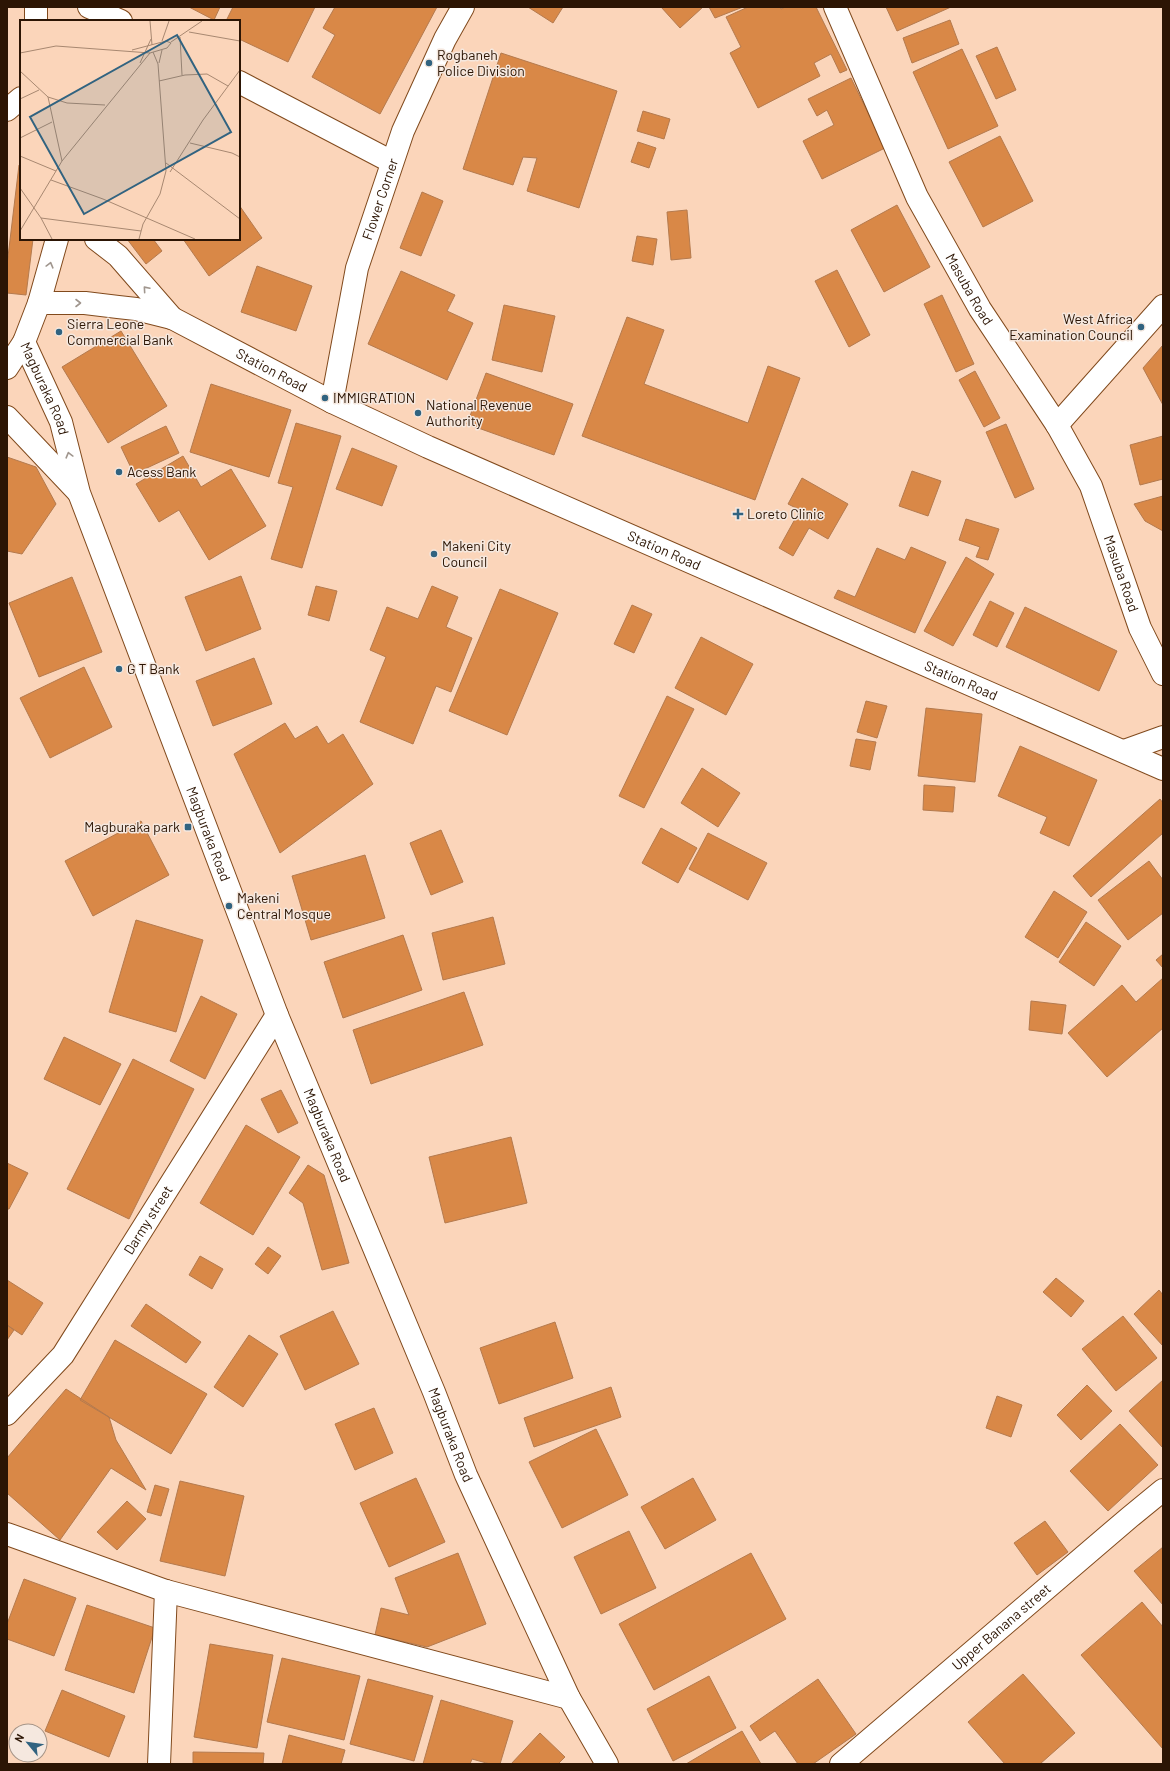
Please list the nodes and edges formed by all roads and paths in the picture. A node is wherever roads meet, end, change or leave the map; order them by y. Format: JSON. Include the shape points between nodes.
{"nodes":[{"id":1,"x":36,"y":7,"type":"edge"},
{"id":2,"x":89,"y":7,"type":"edge"},
{"id":3,"x":463,"y":7,"type":"edge"},
{"id":4,"x":835,"y":7,"type":"edge"},
{"id":5,"x":36,"y":20,"type":"edge"},
{"id":6,"x":119,"y":20,"type":"edge"},
{"id":7,"x":240,"y":83,"type":"edge"},
{"id":8,"x":392,"y":162,"type":"junction"},
{"id":9,"x":57,"y":240,"type":"edge"},
{"id":10,"x":97,"y":240,"type":"edge"},
{"id":11,"x":39,"y":304,"type":"junction"},
{"id":12,"x":1163,"y":306,"type":"edge"},
{"id":13,"x":172,"y":318,"type":"junction"},
{"id":14,"x":24,"y":342,"type":"junction"},
{"id":15,"x":7,"y":368,"type":"edge"},
{"id":16,"x":332,"y":402,"type":"junction"},
{"id":17,"x":7,"y":417,"type":"edge"},
{"id":18,"x":1058,"y":426,"type":"junction"},
{"id":19,"x":79,"y":493,"type":"junction"},
{"id":20,"x":1163,"y":674,"type":"edge"},
{"id":21,"x":1163,"y":737,"type":"edge"},
{"id":22,"x":1124,"y":751,"type":"junction"},
{"id":23,"x":1163,"y":769,"type":"edge"},
{"id":24,"x":277,"y":1015,"type":"junction"},
{"id":25,"x":7,"y":1414,"type":"edge"},
{"id":26,"x":1163,"y":1490,"type":"edge"},
{"id":27,"x":7,"y":1534,"type":"edge"},
{"id":28,"x":166,"y":1591,"type":"junction"},
{"id":29,"x":569,"y":1698,"type":"junction"},
{"id":30,"x":159,"y":1764,"type":"edge"},
{"id":31,"x":607,"y":1764,"type":"edge"},
{"id":32,"x":841,"y":1764,"type":"edge"}],
"edges":[{"from":1,"to":5,"type":"street"},
{"from":2,"to":6,"type":"street"},
{"from":3,"to":8,"type":"street","name":"Flower Corner","via":[[445,39],[406,124]]},
{"from":4,"to":18,"type":"street","name":"Masuba Road","via":[[917,197],[980,309]]},
{"from":7,"to":8,"type":"street"},
{"from":8,"to":16,"type":"street","name":"Flower Corner","via":[[357,268]]},
{"from":11,"to":9,"type":"street","name":"Magburaka Road","one_way":true},
{"from":13,"to":10,"type":"street","name":"Station Road","one_way":true,"via":[[118,256]]},
{"from":11,"to":13,"type":"street","name":"Station Road","one_way":true,"via":[[118,307]]},
{"from":11,"to":14,"type":"street","name":"Magburaka Road"},
{"from":12,"to":18,"type":"street"},
{"from":13,"to":16,"type":"street","name":"Station Road"},
{"from":14,"to":15,"type":"street"},
{"from":19,"to":14,"type":"street","name":"Magburaka Road","one_way":true,"via":[[61,422]]},
{"from":16,"to":22,"type":"street","name":"Station Road","via":[[428,447]]},
{"from":17,"to":19,"type":"street","name":"Magburaka Road"},
{"from":18,"to":20,"type":"street","name":"Masuba Road","via":[[1090,486],[1140,628]]},
{"from":19,"to":24,"type":"street","name":"Magburaka Road"},
{"from":21,"to":22,"type":"street"},
{"from":22,"to":23,"type":"street","name":"Station Road"},
{"from":24,"to":25,"type":"street","name":"Darmy street","via":[[63,1355]]},
{"from":24,"to":29,"type":"street","name":"Magburaka Road","via":[[466,1475]]},
{"from":26,"to":32,"type":"street","name":"Upper Banana street"},
{"from":27,"to":28,"type":"street"},
{"from":28,"to":29,"type":"street"},
{"from":28,"to":30,"type":"street"},
{"from":29,"to":31,"type":"street","name":"Magburaka Road"}]}
